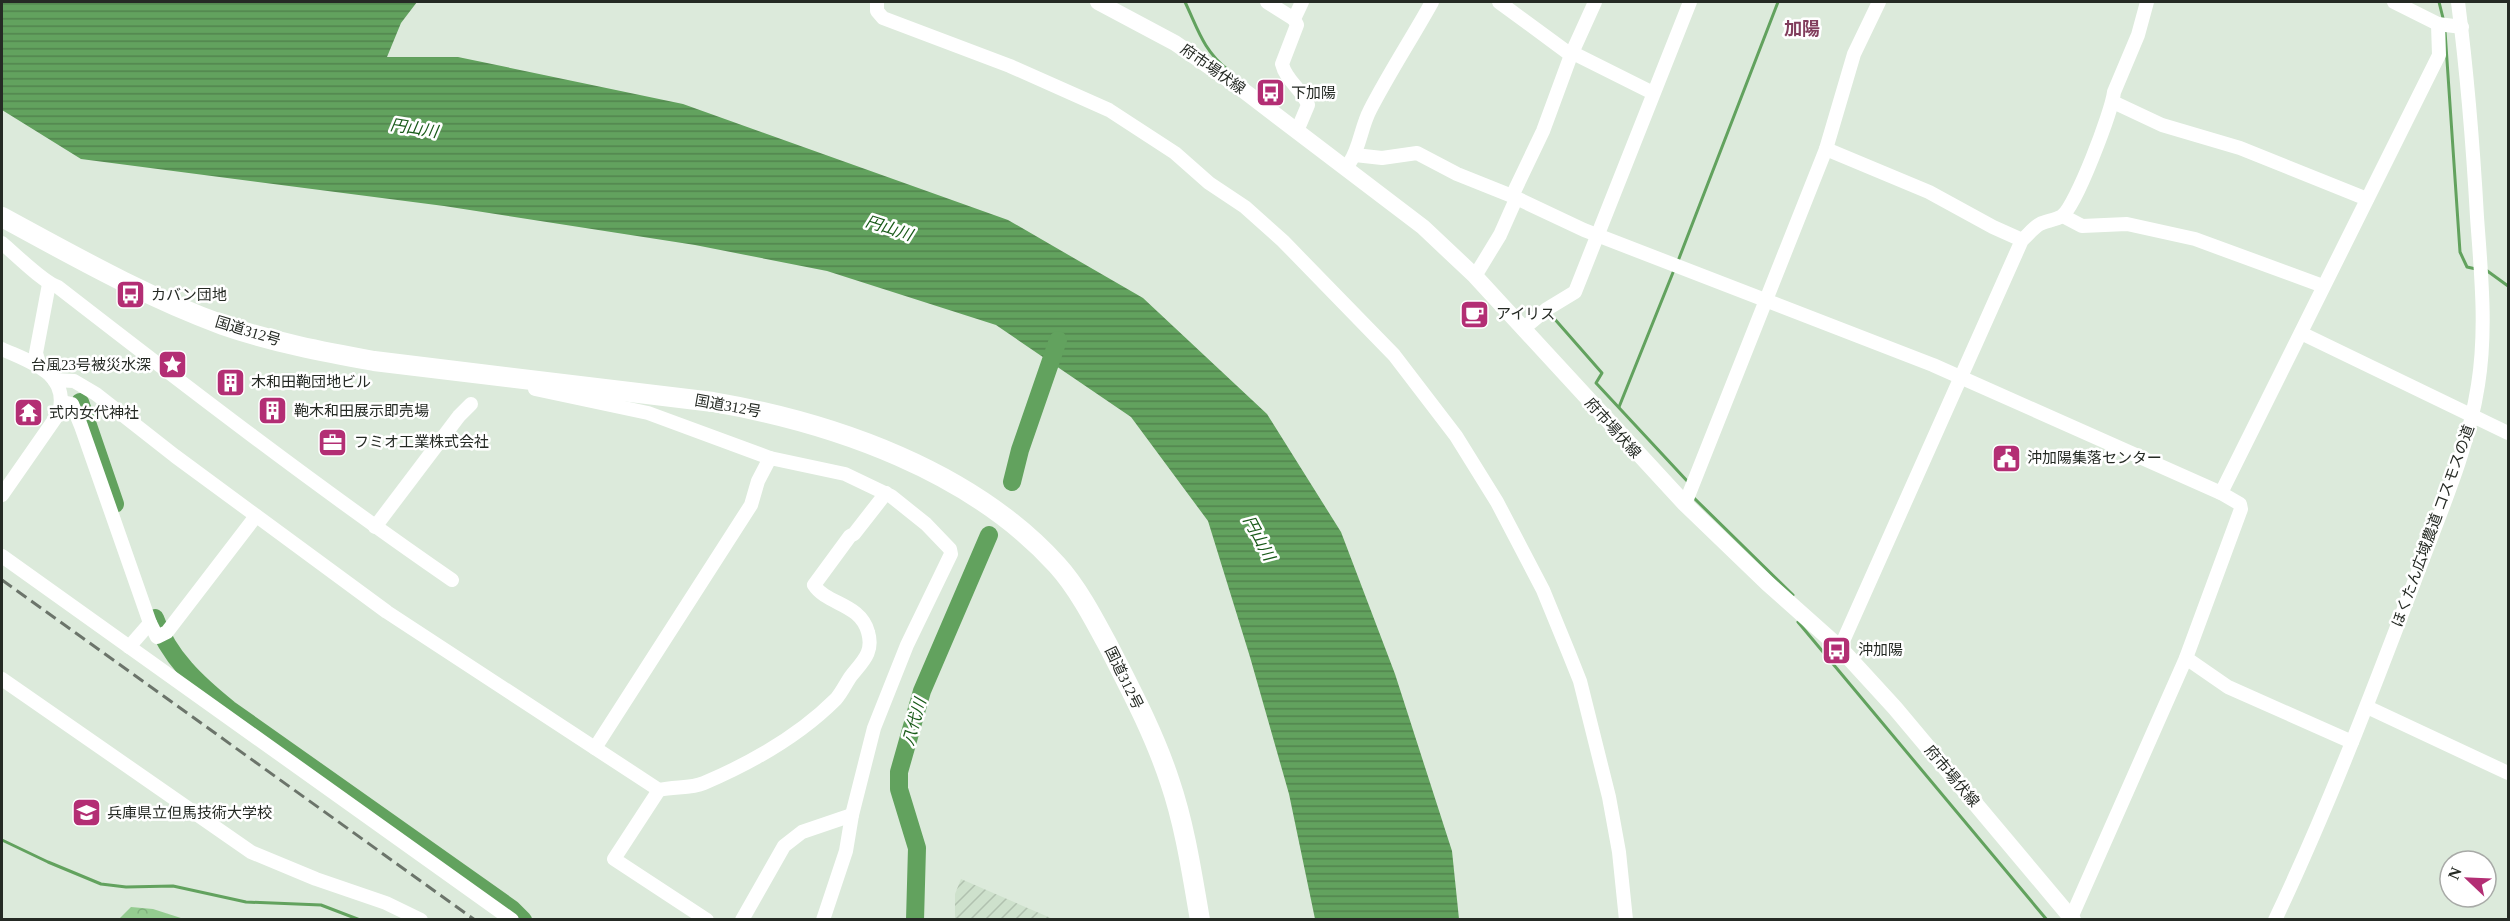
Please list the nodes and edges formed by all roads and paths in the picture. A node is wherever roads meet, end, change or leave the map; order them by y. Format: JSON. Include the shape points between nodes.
{"nodes":[{"id":1,"x":877,"y":2,"type":"edge"},
{"id":2,"x":1098,"y":2,"type":"edge"},
{"id":3,"x":1267,"y":2,"type":"edge"},
{"id":4,"x":1302,"y":2,"type":"edge"},
{"id":5,"x":1432,"y":2,"type":"edge"},
{"id":6,"x":1499,"y":2,"type":"edge"},
{"id":7,"x":1595,"y":2,"type":"edge"},
{"id":8,"x":1690,"y":2,"type":"edge"},
{"id":9,"x":1879,"y":2,"type":"edge"},
{"id":10,"x":2147,"y":2,"type":"edge"},
{"id":11,"x":2394,"y":2,"type":"edge"},
{"id":12,"x":2458,"y":2,"type":"edge"},
{"id":13,"x":1294,"y":19,"type":"junction"},
{"id":14,"x":2438,"y":24,"type":"junction"},
{"id":15,"x":2462,"y":27,"type":"junction"},
{"id":16,"x":1572,"y":54,"type":"junction"},
{"id":17,"x":1653,"y":93,"type":"junction"},
{"id":18,"x":2113,"y":102,"type":"junction"},
{"id":19,"x":1297,"y":131,"type":"junction"},
{"id":20,"x":1826,"y":149,"type":"junction"},
{"id":21,"x":1350,"y":161,"type":"junction"},
{"id":22,"x":1514,"y":197,"type":"junction"},
{"id":23,"x":2367,"y":199,"type":"junction"},
{"id":24,"x":2063,"y":216,"type":"junction"},
{"id":25,"x":2,"y":217,"type":"edge"},
{"id":26,"x":1599,"y":235,"type":"junction"},
{"id":27,"x":2022,"y":240,"type":"junction"},
{"id":28,"x":2,"y":243,"type":"edge"},
{"id":29,"x":1475,"y":276,"type":"junction"},
{"id":30,"x":49,"y":284,"type":"junction"},
{"id":31,"x":2323,"y":286,"type":"junction"},
{"id":32,"x":1766,"y":299,"type":"junction"},
{"id":33,"x":1524,"y":328,"type":"junction"},
{"id":34,"x":2301,"y":333,"type":"junction"},
{"id":35,"x":2,"y":349,"type":"edge"},
{"id":36,"x":40,"y":366,"type":"junction"},
{"id":37,"x":1961,"y":377,"type":"junction"},
{"id":38,"x":522,"y":379,"type":"junction"},
{"id":39,"x":54,"y":380,"type":"junction"},
{"id":40,"x":62,"y":402,"type":"junction"},
{"id":41,"x":471,"y":404,"type":"dead end"},
{"id":42,"x":2472,"y":416,"type":"junction"},
{"id":43,"x":2508,"y":433,"type":"edge"},
{"id":44,"x":770,"y":458,"type":"junction"},
{"id":45,"x":886,"y":493,"type":"junction"},
{"id":46,"x":2221,"y":493,"type":"junction"},
{"id":47,"x":2,"y":495,"type":"edge"},
{"id":48,"x":1685,"y":504,"type":"junction"},
{"id":49,"x":256,"y":516,"type":"junction"},
{"id":50,"x":375,"y":527,"type":"junction"},
{"id":51,"x":2,"y":555,"type":"edge"},
{"id":52,"x":452,"y":580,"type":"dead end"},
{"id":53,"x":150,"y":623,"type":"junction"},
{"id":54,"x":129,"y":647,"type":"junction"},
{"id":55,"x":1840,"y":648,"type":"junction"},
{"id":56,"x":2186,"y":658,"type":"junction"},
{"id":57,"x":2,"y":679,"type":"edge"},
{"id":58,"x":2367,"y":707,"type":"junction"},
{"id":59,"x":2352,"y":742,"type":"junction"},
{"id":60,"x":595,"y":748,"type":"junction"},
{"id":61,"x":2508,"y":773,"type":"edge"},
{"id":62,"x":659,"y":790,"type":"junction"},
{"id":63,"x":852,"y":815,"type":"junction"},
{"id":64,"x":2072,"y":919,"type":"edge"},
{"id":65,"x":421,"y":920,"type":"edge"},
{"id":66,"x":512,"y":920,"type":"edge"},
{"id":67,"x":706,"y":920,"type":"edge"},
{"id":68,"x":742,"y":920,"type":"edge"},
{"id":69,"x":823,"y":920,"type":"edge"},
{"id":70,"x":1200,"y":920,"type":"edge"},
{"id":71,"x":1626,"y":920,"type":"edge"},
{"id":72,"x":2275,"y":920,"type":"edge"}],
"edges":[{"from":1,"to":71,"type":"street","via":[[877,11],[883,18],[1010,66],[1109,110],[1175,153],[1283,241],[1394,355],[1456,436],[1497,502],[1568,651],[1580,681],[1609,797]]},
{"from":2,"to":19,"type":"main road","name":"府市場伏線","via":[[1175,43]]},
{"from":3,"to":13,"type":"street"},
{"from":4,"to":13,"type":"street"},
{"from":5,"to":21,"type":"street","via":[[1370,111]]},
{"from":6,"to":16,"type":"street"},
{"from":7,"to":16,"type":"street"},
{"from":8,"to":17,"type":"street"},
{"from":9,"to":20,"type":"street","via":[[1854,54]]},
{"from":10,"to":18,"type":"street"},
{"from":11,"to":14,"type":"street"},
{"from":12,"to":15,"type":"street","name":"ほくたん広域農道 コスモスの道"},
{"from":13,"to":19,"type":"street","via":[[1297,25],[1282,64],[1289,80],[1307,100]]},
{"from":14,"to":15,"type":"street"},
{"from":14,"to":23,"type":"street","via":[[2439,55]]},
{"from":15,"to":42,"type":"street","name":"ほくたん広域農道 コスモスの道","via":[[2484,319],[2479,385]]},
{"from":16,"to":17,"type":"street"},
{"from":16,"to":22,"type":"street"},
{"from":17,"to":26,"type":"street"},
{"from":18,"to":23,"type":"street","via":[[2162,125],[2240,148]]},
{"from":18,"to":24,"type":"street","via":[[2079,187]]},
{"from":19,"to":21,"type":"main road","name":"府市場伏線"},
{"from":20,"to":27,"type":"street","via":[[1929,192]]},
{"from":20,"to":32,"type":"street"},
{"from":21,"to":22,"type":"street","via":[[1417,153]]},
{"from":21,"to":29,"type":"main road","name":"府市場伏線"},
{"from":22,"to":26,"type":"street"},
{"from":22,"to":29,"type":"street","via":[[1500,235]]},
{"from":23,"to":31,"type":"street"},
{"from":24,"to":27,"type":"street","via":[[2038,225]]},
{"from":24,"to":31,"type":"street","via":[[2082,226],[2127,224],[2195,239]]},
{"from":25,"to":38,"type":"highway","name":"国道312号","via":[[141,290],[225,325],[333,354]]},
{"from":26,"to":32,"type":"street"},
{"from":26,"to":33,"type":"street","via":[[1575,292]]},
{"from":27,"to":37,"type":"street"},
{"from":28,"to":30,"type":"street"},
{"from":29,"to":33,"type":"main road","name":"府市場伏線"},
{"from":30,"to":36,"type":"street","via":[[36,353]]},
{"from":30,"to":50,"type":"street"},
{"from":31,"to":34,"type":"street"},
{"from":32,"to":37,"type":"street"},
{"from":32,"to":48,"type":"street"},
{"from":33,"to":48,"type":"main road","name":"府市場伏線"},
{"from":34,"to":42,"type":"street"},
{"from":34,"to":46,"type":"street"},
{"from":35,"to":36,"type":"street"},
{"from":36,"to":39,"type":"street"},
{"from":37,"to":46,"type":"street"},
{"from":37,"to":55,"type":"street"},
{"from":38,"to":44,"type":"street","via":[[531,388],[648,413]]},
{"from":38,"to":70,"type":"highway","name":"国道312号","via":[[714,402],[814,424],[866,442],[931,472],[1002,516],[1059,566],[1102,634],[1128,685],[1170,782]]},
{"from":39,"to":40,"type":"street"},
{"from":39,"to":49,"type":"street","via":[[74,381],[96,394]]},
{"from":40,"to":47,"type":"street","via":[[59,413]]},
{"from":40,"to":53,"type":"street","via":[[72,404],[81,426]]},
{"from":41,"to":50,"type":"street"},
{"from":42,"to":43,"type":"street"},
{"from":42,"to":58,"type":"street","name":"ほくたん広域農道 コスモスの道","via":[[2454,475]]},
{"from":44,"to":45,"type":"street","via":[[845,474]]},
{"from":44,"to":60,"type":"street","via":[[751,505]]},
{"from":45,"to":62,"type":"street","via":[[814,585],[860,616],[868,633],[869,653],[837,697],[798,731],[750,760],[704,783]]},
{"from":45,"to":63,"type":"street","via":[[941,537],[951,554],[907,645],[874,728]]},
{"from":46,"to":56,"type":"street","via":[[2240,504],[2241,509]]},
{"from":48,"to":55,"type":"main road","name":"府市場伏線"},
{"from":49,"to":53,"type":"street","via":[[163,634],[157,637]]},
{"from":49,"to":60,"type":"street","via":[[387,612]]},
{"from":50,"to":52,"type":"street"},
{"from":51,"to":54,"type":"street"},
{"from":53,"to":54,"type":"street"},
{"from":54,"to":66,"type":"street"},
{"from":55,"to":64,"type":"main road","name":"府市場伏線"},
{"from":56,"to":59,"type":"street","via":[[2228,687]]},
{"from":56,"to":64,"type":"street"},
{"from":57,"to":65,"type":"street","via":[[251,852]]},
{"from":58,"to":59,"type":"street","name":"ほくたん広域農道 コスモスの道"},
{"from":58,"to":61,"type":"street"},
{"from":59,"to":72,"type":"street","name":"ほくたん広域農道 コスモスの道","via":[[2311,845]]},
{"from":60,"to":62,"type":"street"},
{"from":62,"to":67,"type":"street","via":[[614,859]]},
{"from":63,"to":68,"type":"street","via":[[801,832],[784,846]]},
{"from":63,"to":69,"type":"street","via":[[846,851]]}]}
